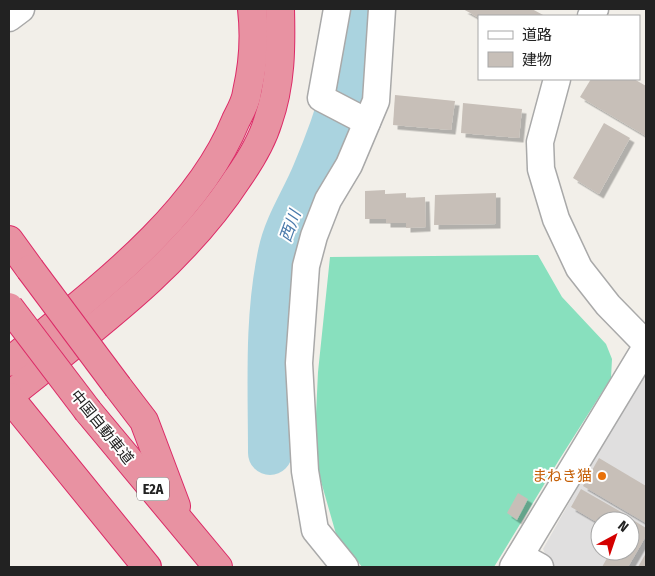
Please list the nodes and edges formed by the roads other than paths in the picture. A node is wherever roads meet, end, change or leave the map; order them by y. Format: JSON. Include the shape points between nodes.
{"nodes":[{"id":1,"x":21,"y":9,"type":"edge"},
{"id":2,"x":252,"y":9,"type":"edge"},
{"id":3,"x":280,"y":9,"type":"edge"},
{"id":4,"x":337,"y":9,"type":"edge"},
{"id":5,"x":382,"y":9,"type":"edge"},
{"id":6,"x":9,"y":18,"type":"edge"},
{"id":7,"x":557,"y":80,"type":"edge"},
{"id":8,"x":362,"y":119,"type":"junction"},
{"id":9,"x":9,"y":240,"type":"edge"},
{"id":10,"x":9,"y":307,"type":"edge"},
{"id":11,"x":646,"y":346,"type":"edge"},
{"id":12,"x":9,"y":362,"type":"edge"},
{"id":13,"x":9,"y":397,"type":"edge"},
{"id":14,"x":184,"y":526,"type":"junction"},
{"id":15,"x":524,"y":563,"type":"edge"},
{"id":16,"x":146,"y":567,"type":"edge"},
{"id":17,"x":218,"y":567,"type":"edge"},
{"id":18,"x":345,"y":567,"type":"edge"}],
"edges":[{"from":1,"to":6,"type":"street"},
{"from":2,"to":12,"type":"highway","via":[[254,24],[247,93],[227,142],[193,195],[113,277]]},
{"from":3,"to":13,"type":"highway","via":[[281,64],[268,122],[249,162],[221,205],[180,251],[126,302]]},
{"from":4,"to":8,"type":"street","via":[[321,98]]},
{"from":5,"to":8,"type":"street","via":[[376,101]]},
{"from":7,"to":11,"type":"street","via":[[540,142],[541,169],[556,220],[579,268]]},
{"from":8,"to":18,"type":"street","via":[[349,165],[328,200],[306,266],[299,363],[305,471],[315,530]]},
{"from":9,"to":14,"type":"highway","bridge":true,"via":[[144,421]]},
{"from":10,"to":14,"type":"highway","name":"中国自動車道","number":"E2A","bridge":true,"via":[[88,411]]},
{"from":11,"to":15,"type":"street"},
{"from":13,"to":16,"type":"highway"},
{"from":14,"to":17,"type":"highway","name":"中国自動車道","number":"E2A"}]}
